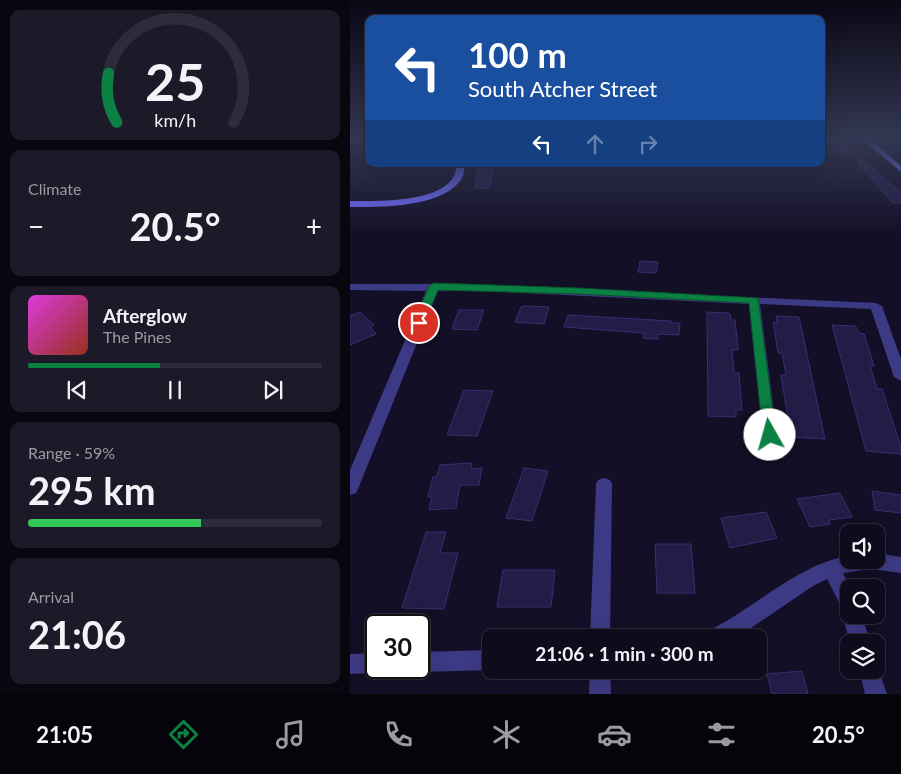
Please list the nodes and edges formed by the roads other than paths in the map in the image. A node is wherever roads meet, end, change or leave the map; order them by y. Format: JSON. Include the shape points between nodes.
{"nodes":[{"id":1,"x":459,"y":170,"type":"edge"},
{"id":2,"x":350,"y":204,"type":"edge"},
{"id":3,"x":434,"y":286,"type":"junction"},
{"id":4,"x":350,"y":287,"type":"edge"},
{"id":5,"x":754,"y":300,"type":"junction"},
{"id":6,"x":901,"y":377,"type":"edge"},
{"id":7,"x":770,"y":435,"type":"dead end"},
{"id":8,"x":604,"y":484,"type":"dead end"},
{"id":9,"x":350,"y":489,"type":"edge"},
{"id":10,"x":901,"y":565,"type":"edge"},
{"id":11,"x":831,"y":568,"type":"junction"},
{"id":12,"x":840,"y":586,"type":"edge"},
{"id":13,"x":600,"y":629,"type":"edge"},
{"id":14,"x":735,"y":629,"type":"edge"},
{"id":15,"x":482,"y":660,"type":"edge"},
{"id":16,"x":430,"y":662,"type":"edge"},
{"id":17,"x":365,"y":663,"type":"edge"},
{"id":18,"x":350,"y":664,"type":"edge"},
{"id":19,"x":600,"y":679,"type":"edge"},
{"id":20,"x":872,"y":679,"type":"edge"},
{"id":21,"x":600,"y":694,"type":"edge"},
{"id":22,"x":876,"y":694,"type":"edge"}],
"edges":[{"from":1,"to":2,"type":"street","via":[[456,180],[444,189],[417,199],[388,204]]},
{"from":3,"to":4,"type":"street"},
{"from":3,"to":5,"type":"street"},
{"from":3,"to":9,"type":"street"},
{"from":5,"to":6,"type":"street","via":[[876,306]]},
{"from":5,"to":7,"type":"street"},
{"from":8,"to":13,"type":"street"},
{"from":10,"to":11,"type":"street","via":[[868,560]]},
{"from":11,"to":12,"type":"street"},
{"from":11,"to":14,"type":"street","via":[[804,580]]},
{"from":15,"to":16,"type":"street"},
{"from":17,"to":18,"type":"street"},
{"from":19,"to":21,"type":"street"},
{"from":20,"to":22,"type":"street"}]}
